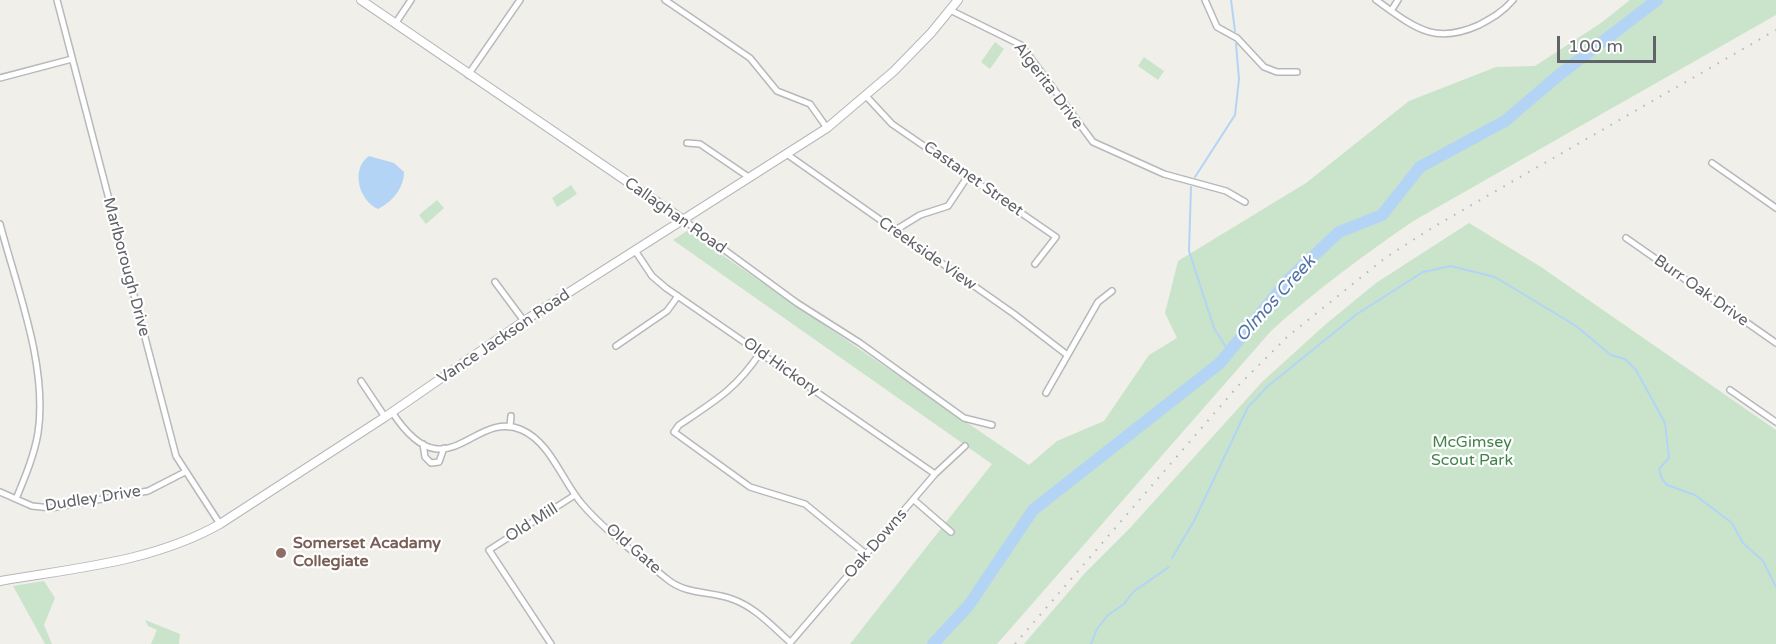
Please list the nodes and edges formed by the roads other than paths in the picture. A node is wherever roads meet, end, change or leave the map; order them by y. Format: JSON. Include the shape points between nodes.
{"nodes":[{"id":1,"x":57,"y":0,"type":"edge"},
{"id":2,"x":361,"y":0,"type":"edge"},
{"id":3,"x":411,"y":0,"type":"edge"},
{"id":4,"x":520,"y":0,"type":"edge"},
{"id":5,"x":665,"y":0,"type":"edge"},
{"id":6,"x":958,"y":0,"type":"edge"},
{"id":7,"x":1205,"y":0,"type":"edge"},
{"id":8,"x":1376,"y":0,"type":"edge"},
{"id":9,"x":1398,"y":0,"type":"edge"},
{"id":10,"x":1513,"y":0,"type":"edge"},
{"id":11,"x":950,"y":10,"type":"junction"},
{"id":12,"x":1391,"y":11,"type":"junction"},
{"id":13,"x":395,"y":24,"type":"junction"},
{"id":14,"x":72,"y":59,"type":"junction"},
{"id":15,"x":1297,"y":72,"type":"dead end"},
{"id":16,"x":468,"y":75,"type":"junction"},
{"id":17,"x":0,"y":78,"type":"edge"},
{"id":18,"x":866,"y":96,"type":"junction"},
{"id":19,"x":827,"y":128,"type":"junction"},
{"id":20,"x":687,"y":143,"type":"dead end"},
{"id":21,"x":788,"y":154,"type":"junction"},
{"id":22,"x":1712,"y":163,"type":"dead end"},
{"id":23,"x":968,"y":176,"type":"junction"},
{"id":24,"x":750,"y":178,"type":"junction"},
{"id":25,"x":1245,"y":202,"type":"dead end"},
{"id":26,"x":1776,"y":208,"type":"edge"},
{"id":27,"x":685,"y":221,"type":"junction"},
{"id":28,"x":0,"y":224,"type":"edge"},
{"id":29,"x":894,"y":231,"type":"junction"},
{"id":30,"x":1626,"y":238,"type":"dead end"},
{"id":31,"x":636,"y":252,"type":"junction"},
{"id":32,"x":1035,"y":264,"type":"dead end"},
{"id":33,"x":495,"y":282,"type":"dead end"},
{"id":34,"x":1112,"y":291,"type":"dead end"},
{"id":35,"x":678,"y":296,"type":"junction"},
{"id":36,"x":524,"y":321,"type":"junction"},
{"id":37,"x":1776,"y":343,"type":"edge"},
{"id":38,"x":616,"y":346,"type":"dead end"},
{"id":39,"x":760,"y":353,"type":"junction"},
{"id":40,"x":1066,"y":354,"type":"junction"},
{"id":41,"x":361,"y":381,"type":"dead end"},
{"id":42,"x":1730,"y":390,"type":"dead end"},
{"id":43,"x":1046,"y":393,"type":"dead end"},
{"id":44,"x":389,"y":414,"type":"junction"},
{"id":45,"x":511,"y":416,"type":"dead end"},
{"id":46,"x":1776,"y":422,"type":"edge"},
{"id":47,"x":992,"y":425,"type":"dead end"},
{"id":48,"x":510,"y":426,"type":"junction"},
{"id":49,"x":423,"y":444,"type":"junction"},
{"id":50,"x":965,"y":446,"type":"dead end"},
{"id":51,"x":444,"y":448,"type":"junction"},
{"id":52,"x":185,"y":472,"type":"junction"},
{"id":53,"x":935,"y":474,"type":"junction"},
{"id":54,"x":0,"y":492,"type":"edge"},
{"id":55,"x":575,"y":495,"type":"junction"},
{"id":56,"x":16,"y":499,"type":"junction"},
{"id":57,"x":914,"y":500,"type":"junction"},
{"id":58,"x":220,"y":524,"type":"junction"},
{"id":59,"x":951,"y":532,"type":"dead end"},
{"id":60,"x":866,"y":554,"type":"junction"},
{"id":61,"x":0,"y":580,"type":"edge"},
{"id":62,"x":790,"y":643,"type":"edge"},
{"id":63,"x":550,"y":644,"type":"edge"}],
"edges":[{"from":1,"to":14,"type":"street","name":"Marlborough Drive"},
{"from":2,"to":13,"type":"main road","name":"Callaghan Road"},
{"from":3,"to":13,"type":"street"},
{"from":4,"to":16,"type":"street"},
{"from":5,"to":19,"type":"street","via":[[750,58],[777,92],[810,104]]},
{"from":6,"to":11,"type":"main road","name":"Vance Jackson Road"},
{"from":7,"to":15,"type":"street","via":[[1217,27],[1237,38],[1264,67]]},
{"from":8,"to":12,"type":"street"},
{"from":9,"to":12,"type":"street"},
{"from":10,"to":12,"type":"street","via":[[1493,18],[1460,33],[1442,35],[1425,32]]},
{"from":11,"to":18,"type":"main road","name":"Vance Jackson Road"},
{"from":11,"to":25,"type":"street","name":"Algerita Drive","via":[[1021,45],[1092,142],[1164,174],[1226,191]]},
{"from":13,"to":16,"type":"main road","name":"Callaghan Road"},
{"from":14,"to":17,"type":"street"},
{"from":14,"to":52,"type":"street","name":"Marlborough Drive","via":[[176,456]]},
{"from":16,"to":27,"type":"main road","name":"Callaghan Road"},
{"from":18,"to":19,"type":"main road","name":"Vance Jackson Road"},
{"from":18,"to":23,"type":"street","name":"Castanet Street","via":[[892,124]]},
{"from":19,"to":21,"type":"main road","name":"Vance Jackson Road"},
{"from":20,"to":24,"type":"street","via":[[705,147]]},
{"from":21,"to":24,"type":"main road","name":"Vance Jackson Road"},
{"from":21,"to":29,"type":"street","name":"Creekside View"},
{"from":22,"to":26,"type":"street"},
{"from":23,"to":29,"type":"street","via":[[948,206],[920,215]]},
{"from":23,"to":32,"type":"street","name":"Castanet Street","via":[[1056,237]]},
{"from":24,"to":27,"type":"main road","name":"Vance Jackson Road"},
{"from":27,"to":31,"type":"main road","name":"Vance Jackson Road"},
{"from":27,"to":47,"type":"street","name":"Callaghan Road","via":[[964,418]]},
{"from":28,"to":56,"type":"street","via":[[39,382],[38,433]]},
{"from":29,"to":40,"type":"street","name":"Creekside View"},
{"from":30,"to":37,"type":"street","name":"Burr Oak Drive"},
{"from":31,"to":35,"type":"street","name":"Old Hickory","via":[[652,276]]},
{"from":31,"to":36,"type":"main road","name":"Vance Jackson Road"},
{"from":33,"to":36,"type":"street"},
{"from":34,"to":40,"type":"street","via":[[1098,302]]},
{"from":35,"to":38,"type":"street","via":[[666,311]]},
{"from":35,"to":39,"type":"street","name":"Old Hickory"},
{"from":36,"to":44,"type":"main road","name":"Vance Jackson Road"},
{"from":39,"to":53,"type":"street","name":"Old Hickory"},
{"from":39,"to":60,"type":"street","via":[[729,392],[674,432],[750,487],[805,504]]},
{"from":40,"to":43,"type":"street"},
{"from":41,"to":44,"type":"street"},
{"from":42,"to":46,"type":"street"},
{"from":44,"to":49,"type":"street","via":[[408,435]]},
{"from":44,"to":58,"type":"main road","name":"Vance Jackson Road"},
{"from":45,"to":48,"type":"street"},
{"from":48,"to":51,"type":"street"},
{"from":48,"to":55,"type":"street","name":"Old Gate","via":[[540,442]]},
{"from":49,"to":51,"type":"street"},
{"from":49,"to":51,"type":"street","via":[[425,457],[431,463],[439,462]]},
{"from":50,"to":53,"type":"street","name":"Oak Downs"},
{"from":52,"to":56,"type":"street","name":"Dudley Drive","via":[[148,490],[51,508],[41,509]]},
{"from":52,"to":58,"type":"street","name":"Marlborough Drive"},
{"from":53,"to":57,"type":"street","name":"Oak Downs"},
{"from":54,"to":56,"type":"street","name":"Dudley Drive"},
{"from":55,"to":62,"type":"street","name":"Old Gate","via":[[670,582],[742,603]]},
{"from":55,"to":63,"type":"street","name":"Old Mill","via":[[489,550]]},
{"from":57,"to":59,"type":"street"},
{"from":57,"to":60,"type":"street","name":"Oak Downs"},
{"from":58,"to":61,"type":"main road","name":"Vance Jackson Road","via":[[158,552]]},
{"from":60,"to":62,"type":"street","name":"Oak Downs"}]}
